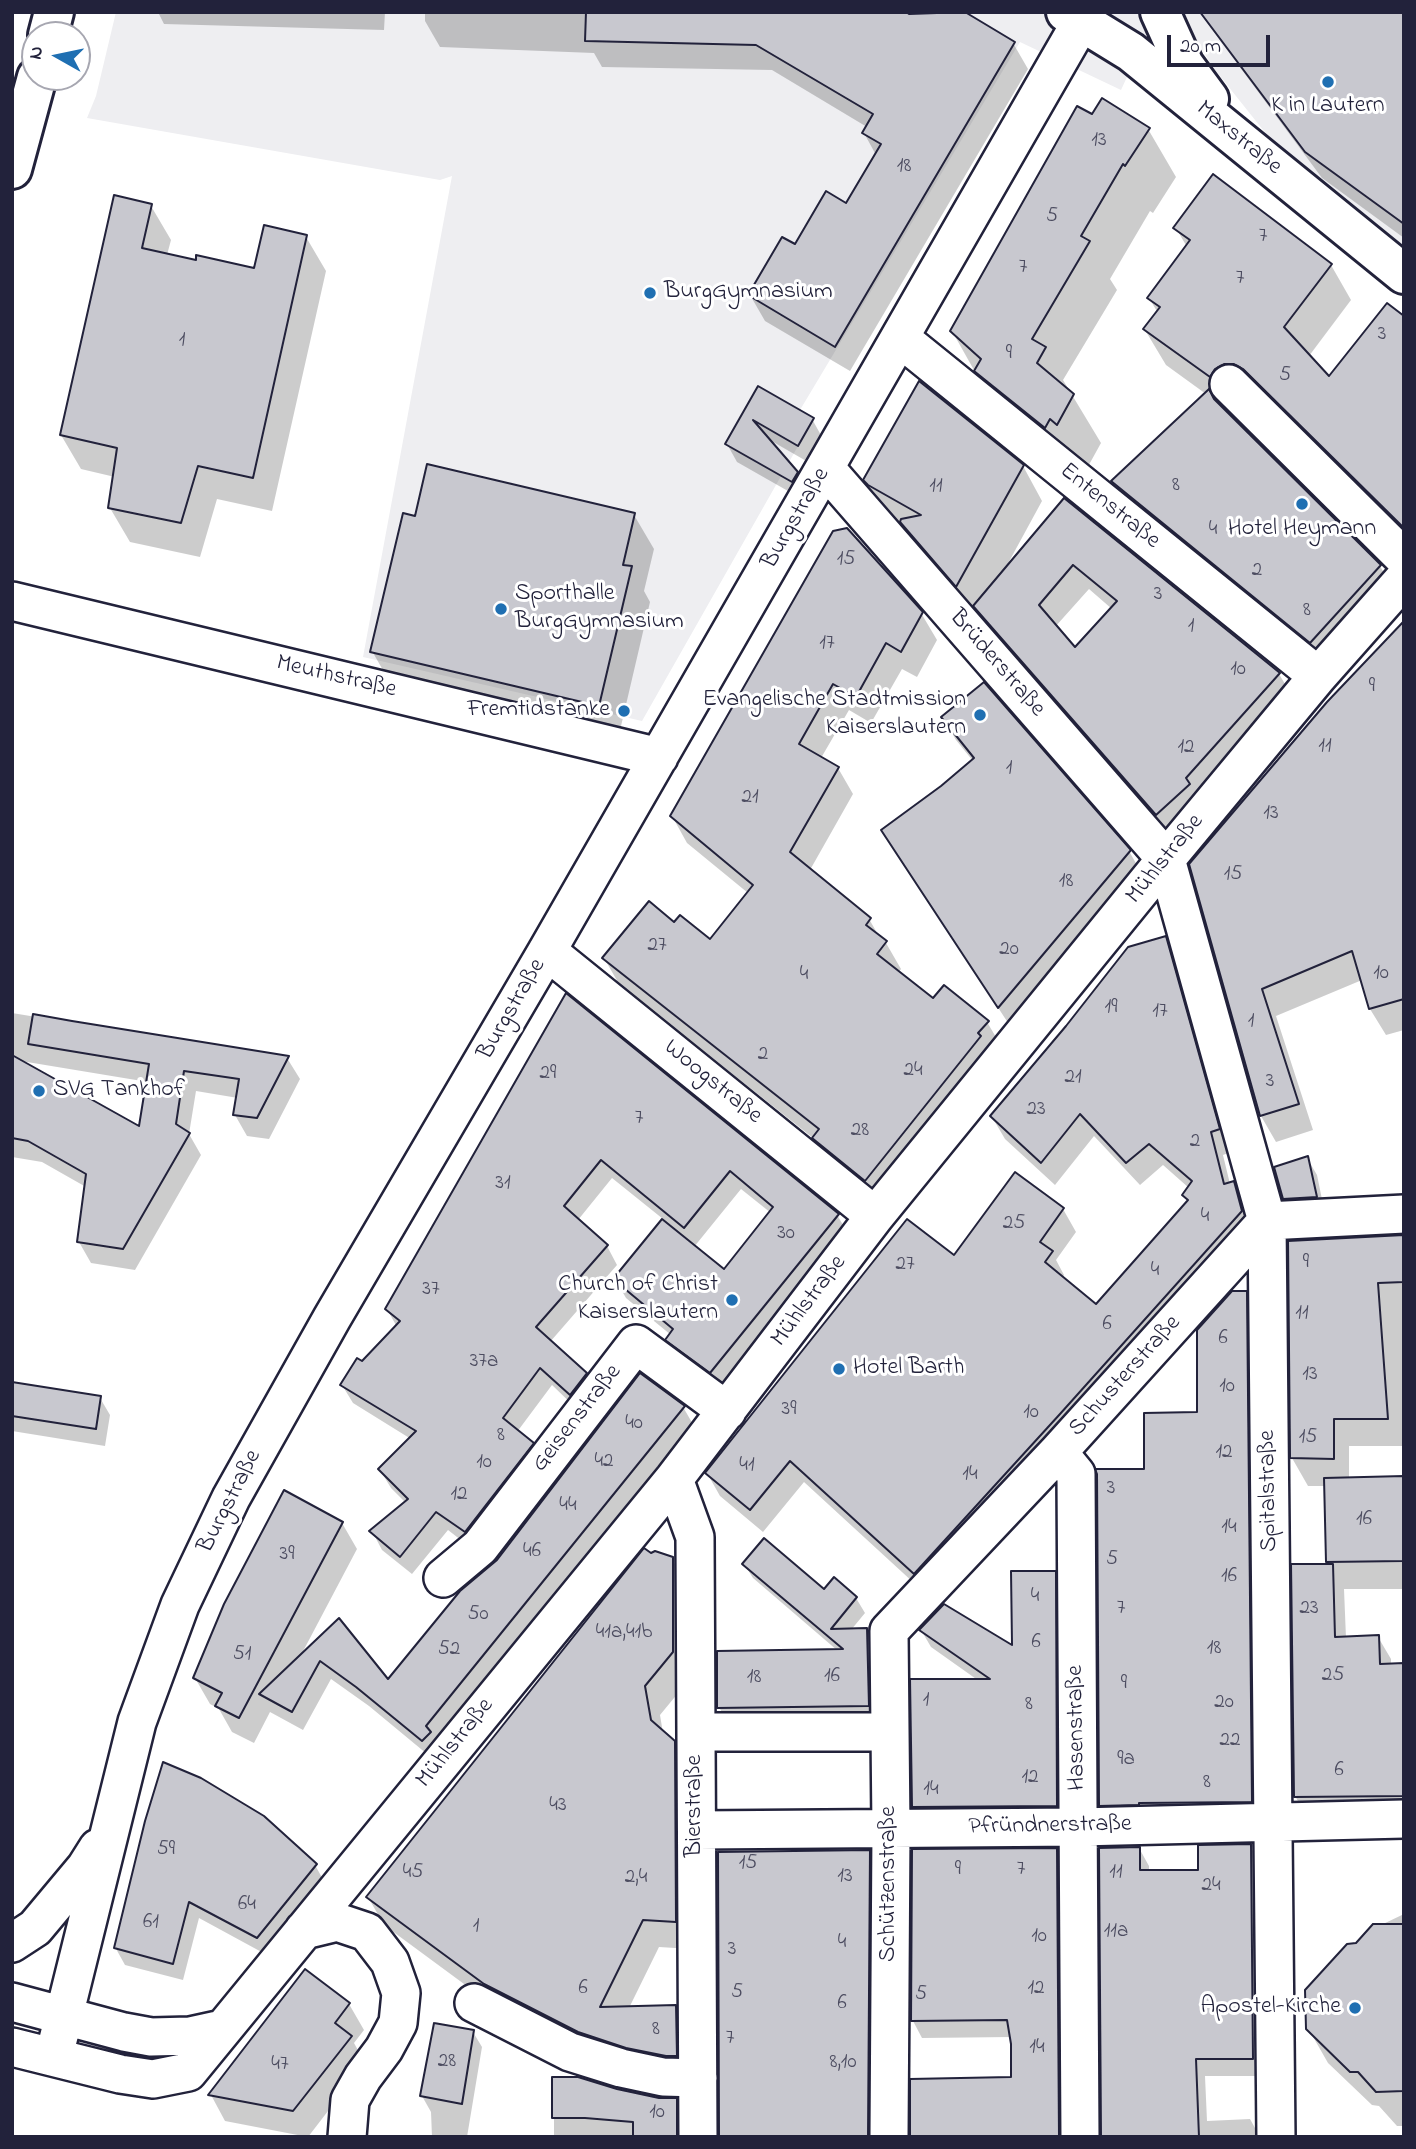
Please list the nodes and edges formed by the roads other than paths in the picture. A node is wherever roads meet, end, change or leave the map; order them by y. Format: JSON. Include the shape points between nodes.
{"nodes":[{"id":1,"x":1160,"y":12,"type":"edge"},
{"id":2,"x":1078,"y":15,"type":"edge"},
{"id":3,"x":33,"y":91,"type":"edge"},
{"id":4,"x":1237,"y":137,"type":"junction"},
{"id":5,"x":12,"y":169,"type":"edge"},
{"id":6,"x":1404,"y":274,"type":"edge"},
{"id":7,"x":900,"y":338,"type":"junction"},
{"id":8,"x":1228,"y":384,"type":"dead end"},
{"id":9,"x":826,"y":469,"type":"junction"},
{"id":10,"x":1404,"y":558,"type":"edge"},
{"id":11,"x":1404,"y":579,"type":"edge"},
{"id":12,"x":12,"y":601,"type":"edge"},
{"id":13,"x":1318,"y":676,"type":"junction"},
{"id":14,"x":659,"y":757,"type":"junction"},
{"id":15,"x":1166,"y":859,"type":"junction"},
{"id":16,"x":547,"y":951,"type":"junction"},
{"id":17,"x":1404,"y":1214,"type":"edge"},
{"id":18,"x":875,"y":1216,"type":"junction"},
{"id":19,"x":1267,"y":1221,"type":"junction"},
{"id":20,"x":727,"y":1411,"type":"junction"},
{"id":21,"x":1058,"y":1452,"type":"junction"},
{"id":22,"x":674,"y":1479,"type":"junction"},
{"id":23,"x":443,"y":1578,"type":"dead end"},
{"id":24,"x":889,"y":1631,"type":"joint"},
{"id":25,"x":696,"y":1732,"type":"junction"},
{"id":26,"x":889,"y":1732,"type":"junction"},
{"id":27,"x":1404,"y":1819,"type":"edge"},
{"id":28,"x":1273,"y":1822,"type":"junction"},
{"id":29,"x":1079,"y":1827,"type":"junction"},
{"id":30,"x":891,"y":1829,"type":"junction"},
{"id":31,"x":110,"y":1830,"type":"junction"},
{"id":32,"x":696,"y":1830,"type":"junction"},
{"id":33,"x":304,"y":1930,"type":"junction"},
{"id":34,"x":12,"y":1943,"type":"edge"},
{"id":35,"x":12,"y":2002,"type":"edge"},
{"id":36,"x":474,"y":2003,"type":"dead end"},
{"id":37,"x":65,"y":2015,"type":"junction"},
{"id":38,"x":222,"y":2029,"type":"junction"},
{"id":39,"x":12,"y":2046,"type":"edge"},
{"id":40,"x":54,"y":2056,"type":"junction"},
{"id":41,"x":698,"y":2078,"type":"junction"},
{"id":42,"x":347,"y":2137,"type":"edge"},
{"id":43,"x":698,"y":2137,"type":"edge"},
{"id":44,"x":889,"y":2137,"type":"edge"},
{"id":45,"x":1080,"y":2137,"type":"edge"},
{"id":46,"x":1276,"y":2137,"type":"edge"}],
"edges":[{"from":1,"to":4,"type":"main road","via":[[1184,65]]},
{"from":2,"to":4,"type":"main road","name":"Maxstraße"},
{"from":2,"to":7,"type":"street","name":"Burgstraße"},
{"from":3,"to":5,"type":"main road"},
{"from":4,"to":6,"type":"main road","name":"Maxstraße"},
{"from":7,"to":9,"type":"street","name":"Burgstraße"},
{"from":7,"to":13,"type":"street","name":"Entenstraße"},
{"from":8,"to":10,"type":"street"},
{"from":9,"to":14,"type":"street","name":"Burgstraße"},
{"from":9,"to":15,"type":"street","name":"Brüderstraße"},
{"from":11,"to":13,"type":"street","name":"Mühlstraße"},
{"from":12,"to":14,"type":"street","name":"Meuthstraße"},
{"from":13,"to":15,"type":"street","name":"Mühlstraße"},
{"from":14,"to":16,"type":"street","name":"Burgstraße"},
{"from":15,"to":18,"type":"street","name":"Mühlstraße"},
{"from":15,"to":19,"type":"street","name":"Spitalstraße"},
{"from":16,"to":18,"type":"street","name":"Woogstraße"},
{"from":16,"to":31,"type":"street","name":"Burgstraße","via":[[226,1508],[180,1605],[152,1679]]},
{"from":17,"to":19,"type":"street"},
{"from":18,"to":20,"type":"street","name":"Mühlstraße"},
{"from":19,"to":21,"type":"street","name":"Schusterstraße"},
{"from":19,"to":28,"type":"street","name":"Spitalstraße"},
{"from":20,"to":22,"type":"street","name":"Mühlstraße"},
{"from":20,"to":23,"type":"street","name":"Geisenstraße","via":[[636,1344],[480,1547]]},
{"from":21,"to":24,"type":"street","name":"Schusterstraße"},
{"from":21,"to":29,"type":"street","name":"Hasenstraße","via":[[1076,1474]]},
{"from":22,"to":25,"type":"street","name":"Bierstraße","via":[[695,1537]]},
{"from":22,"to":33,"type":"street","name":"Mühlstraße"},
{"from":24,"to":26,"type":"street","name":"Schützenstraße"},
{"from":25,"to":26,"type":"street"},
{"from":25,"to":32,"type":"street","name":"Bierstraße"},
{"from":26,"to":30,"type":"street","name":"Schützenstraße"},
{"from":27,"to":28,"type":"street","name":"Pfründnerstraße"},
{"from":28,"to":29,"type":"street","name":"Pfründnerstraße"},
{"from":28,"to":46,"type":"street","name":"Spitalstraße"},
{"from":29,"to":30,"type":"street","name":"Pfründnerstraße"},
{"from":29,"to":45,"type":"street","name":"Hasenstraße"},
{"from":30,"to":32,"type":"street","name":"Pfründnerstraße"},
{"from":30,"to":44,"type":"street","name":"Schützenstraße"},
{"from":31,"to":34,"type":"street","via":[[35,1928]]},
{"from":31,"to":37,"type":"street","name":"Burgstraße"},
{"from":32,"to":41,"type":"street","name":"Bierstraße"},
{"from":33,"to":38,"type":"street","name":"Mühlstraße"},
{"from":33,"to":42,"type":"street","via":[[337,1922],[367,1932],[390,1962],[401,1993],[398,2023],[351,2099]]},
{"from":35,"to":37,"type":"street"},
{"from":36,"to":41,"type":"street","via":[[570,2052],[642,2073]]},
{"from":37,"to":38,"type":"street","via":[[151,2037]]},
{"from":37,"to":40,"type":"street","name":"Burgstraße"},
{"from":38,"to":40,"type":"street","name":"Mühlstraße","via":[[188,2072],[153,2079]]},
{"from":39,"to":40,"type":"street","name":"Mühlstraße"},
{"from":41,"to":43,"type":"street","name":"Bierstraße"}]}
